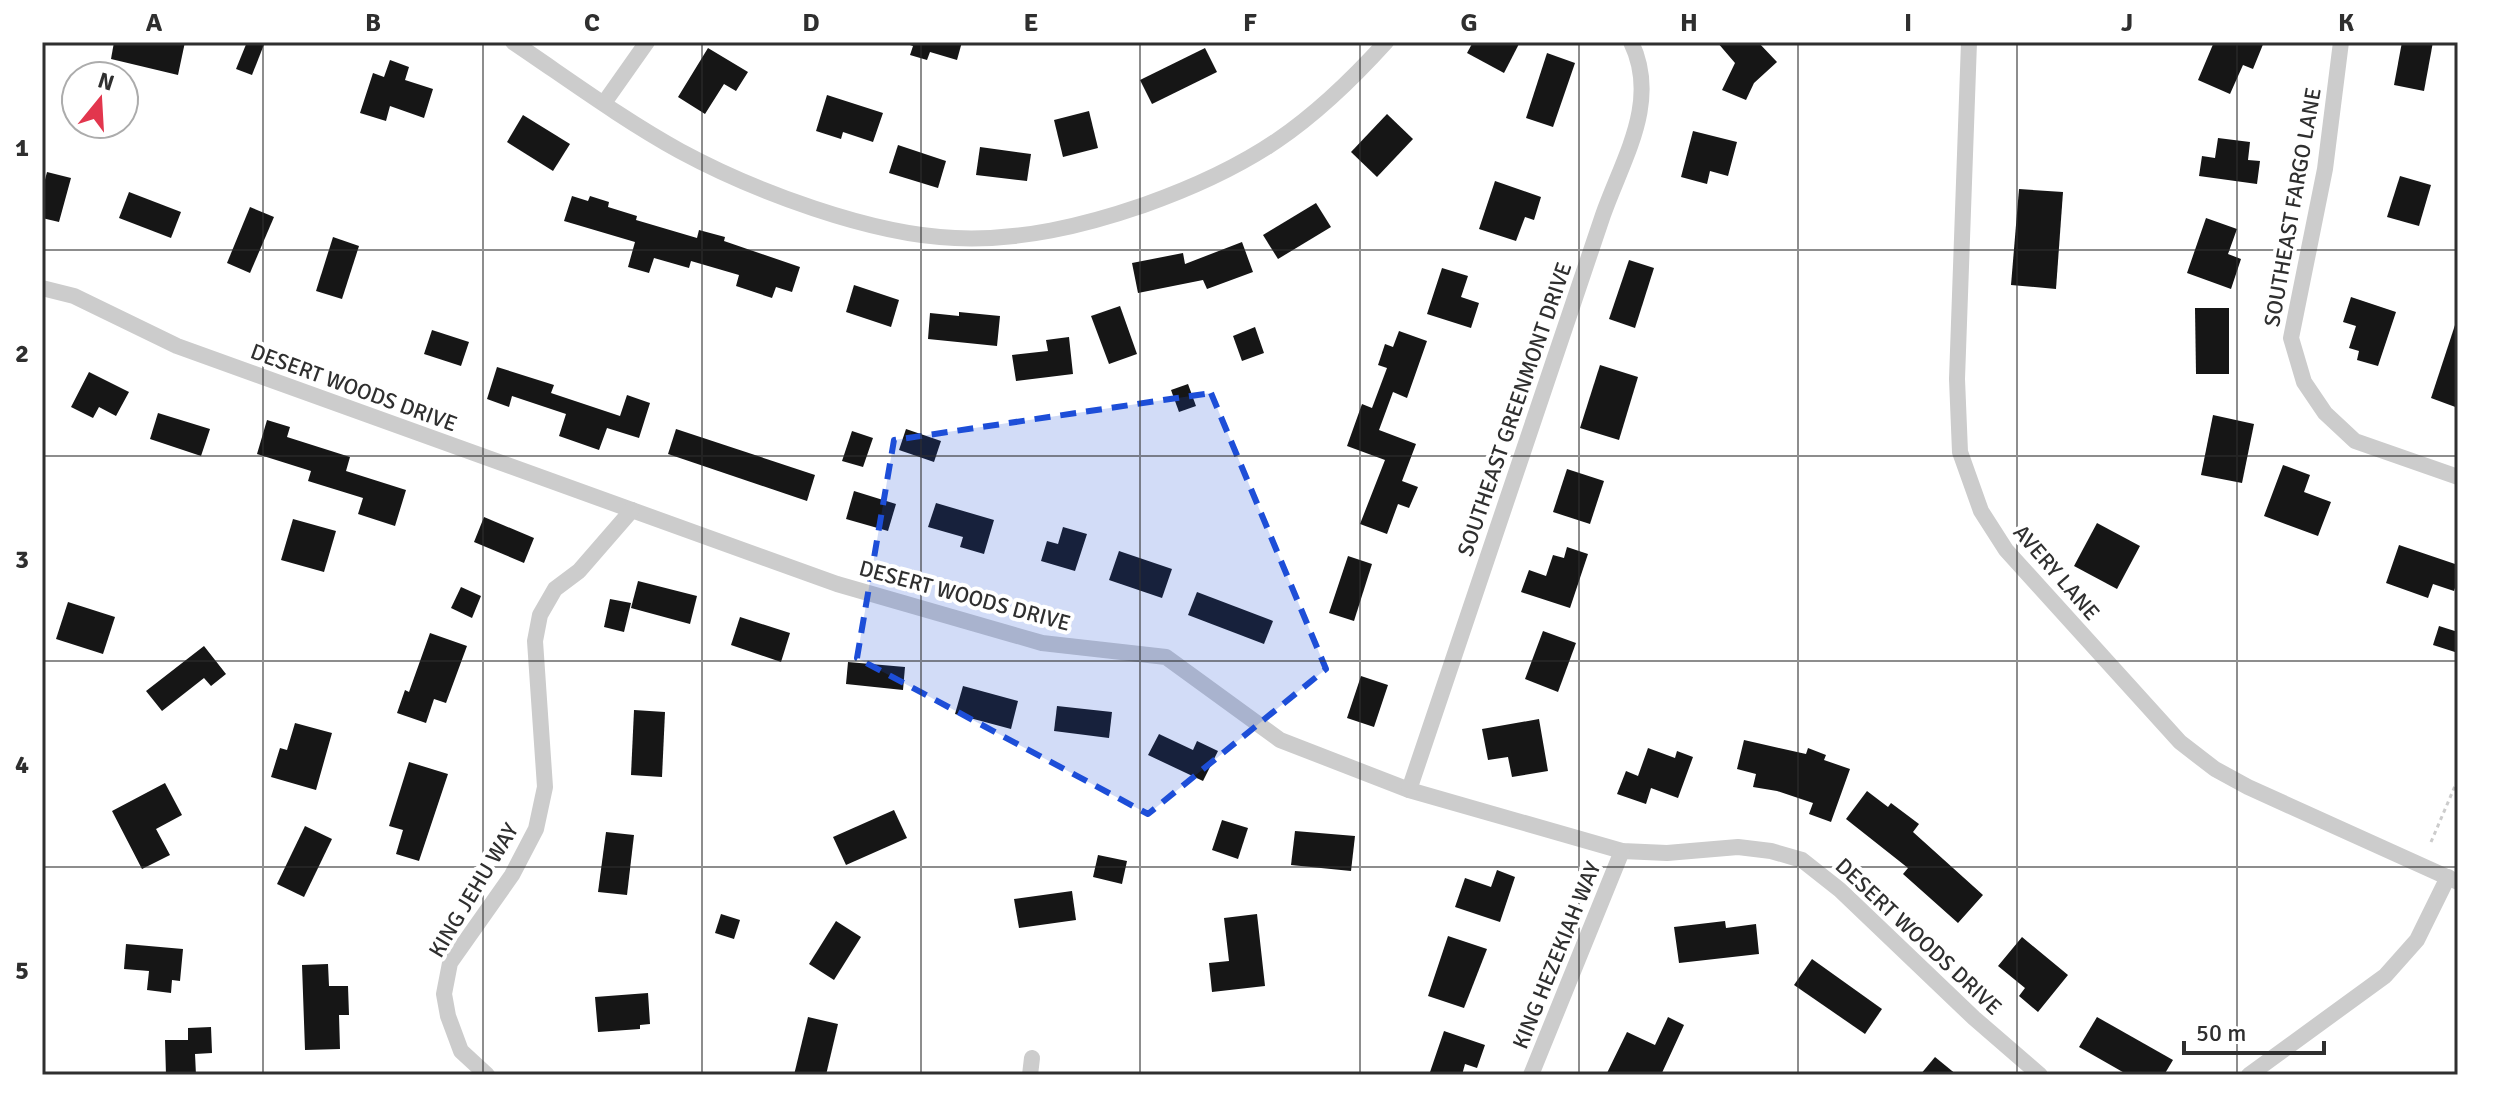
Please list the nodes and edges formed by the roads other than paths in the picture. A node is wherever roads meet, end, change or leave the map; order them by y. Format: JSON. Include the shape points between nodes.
{"nodes":[{"id":1,"x":513,"y":42,"type":"edge"},
{"id":2,"x":647,"y":42,"type":"edge"},
{"id":3,"x":1386,"y":42,"type":"edge"},
{"id":4,"x":1631,"y":42,"type":"edge"},
{"id":5,"x":1969,"y":42,"type":"edge"},
{"id":6,"x":2341,"y":42,"type":"edge"},
{"id":7,"x":604,"y":103,"type":"junction"},
{"id":8,"x":42,"y":288,"type":"edge"},
{"id":9,"x":2458,"y":477,"type":"edge"},
{"id":10,"x":632,"y":510,"type":"junction"},
{"id":11,"x":1409,"y":790,"type":"junction"},
{"id":12,"x":1622,"y":851,"type":"junction"},
{"id":13,"x":2453,"y":879,"type":"edge"},
{"id":14,"x":487,"y":1075,"type":"edge"},
{"id":15,"x":1531,"y":1075,"type":"edge"},
{"id":16,"x":2040,"y":1075,"type":"edge"},
{"id":17,"x":2249,"y":1075,"type":"edge"}],
"edges":[{"from":1,"to":7,"type":"street"},
{"from":2,"to":7,"type":"street"},
{"from":3,"to":7,"type":"street","via":[[1342,90],[1259,154],[1128,210],[1044,233],[998,238],[924,236],[815,208],[708,166]]},
{"from":4,"to":11,"type":"street","name":"SOUTHEAST GREENMONT DRIVE","via":[[1643,84],[1637,127]]},
{"from":5,"to":13,"type":"street","name":"AVERY LANE","via":[[1957,379],[1960,452],[1981,511],[2006,550],[2180,742],[2248,787]]},
{"from":6,"to":9,"type":"street","name":"SOUTHEAST FARGO LANE","via":[[2325,169],[2291,338],[2304,382],[2325,413],[2355,441]]},
{"from":8,"to":10,"type":"street","name":"DESERT WOODS DRIVE","via":[[74,296],[177,346]]},
{"from":10,"to":11,"type":"street","name":"DESERT WOODS DRIVE","via":[[837,584],[1042,643],[1166,657],[1280,740]]},
{"from":10,"to":14,"type":"street","name":"KING JEHU WAY","via":[[579,571],[555,589],[540,615],[535,641],[545,787],[536,829],[512,875],[450,963],[444,994],[448,1016],[461,1051]]},
{"from":11,"to":12,"type":"street","name":"DESERT WOODS DRIVE"},
{"from":12,"to":15,"type":"street","name":"KING HEZEKIAH WAY"},
{"from":12,"to":16,"type":"street","name":"DESERT WOODS DRIVE","via":[[1738,847],[1802,860]]},
{"from":13,"to":17,"type":"street","via":[[2417,940],[2385,976]]}]}
